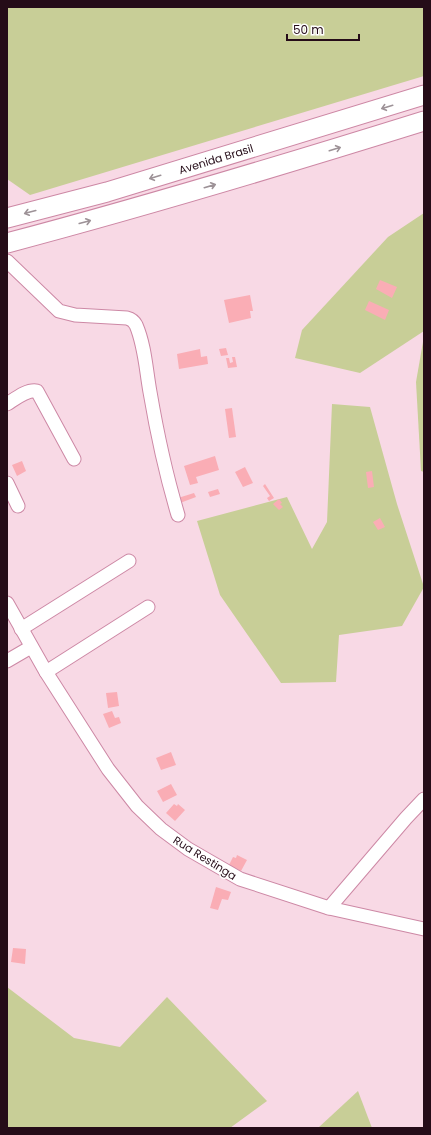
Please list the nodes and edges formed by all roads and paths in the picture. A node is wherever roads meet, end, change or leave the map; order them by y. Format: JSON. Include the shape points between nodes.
{"nodes":[{"id":1,"x":424,"y":95,"type":"edge"},
{"id":2,"x":424,"y":121,"type":"edge"},
{"id":3,"x":7,"y":218,"type":"edge"},
{"id":4,"x":7,"y":243,"type":"edge"},
{"id":5,"x":7,"y":261,"type":"edge"},
{"id":6,"x":7,"y":404,"type":"edge"},
{"id":7,"x":74,"y":459,"type":"dead end"},
{"id":8,"x":7,"y":483,"type":"edge"},
{"id":9,"x":18,"y":506,"type":"dead end"},
{"id":10,"x":178,"y":515,"type":"dead end"},
{"id":11,"x":129,"y":561,"type":"dead end"},
{"id":12,"x":7,"y":603,"type":"edge"},
{"id":13,"x":148,"y":607,"type":"dead end"},
{"id":14,"x":21,"y":629,"type":"junction"},
{"id":15,"x":31,"y":647,"type":"junction"},
{"id":16,"x":7,"y":661,"type":"edge"},
{"id":17,"x":46,"y":672,"type":"junction"},
{"id":18,"x":424,"y":799,"type":"edge"},
{"id":19,"x":329,"y":908,"type":"junction"},
{"id":20,"x":424,"y":929,"type":"edge"}],
"edges":[{"from":1,"to":3,"type":"highway","name":"Avenida Brasil","one_way":true,"via":[[107,192]]},
{"from":4,"to":2,"type":"highway","one_way":true,"via":[[116,214]]},
{"from":5,"to":10,"type":"street","via":[[60,311],[75,315],[122,317],[134,322],[145,359],[165,467]]},
{"from":6,"to":7,"type":"street","via":[[32,390],[37,391]]},
{"from":8,"to":9,"type":"street"},
{"from":11,"to":14,"type":"street"},
{"from":12,"to":14,"type":"street","name":"Rua Restinga"},
{"from":13,"to":17,"type":"street"},
{"from":14,"to":15,"type":"street","name":"Rua Restinga"},
{"from":15,"to":16,"type":"street"},
{"from":15,"to":17,"type":"street","name":"Rua Restinga"},
{"from":17,"to":19,"type":"street","name":"Rua Restinga","via":[[108,769],[137,806],[161,829],[188,850],[240,879]]},
{"from":18,"to":19,"type":"street"},
{"from":19,"to":20,"type":"street","name":"Rua Restinga"}]}
